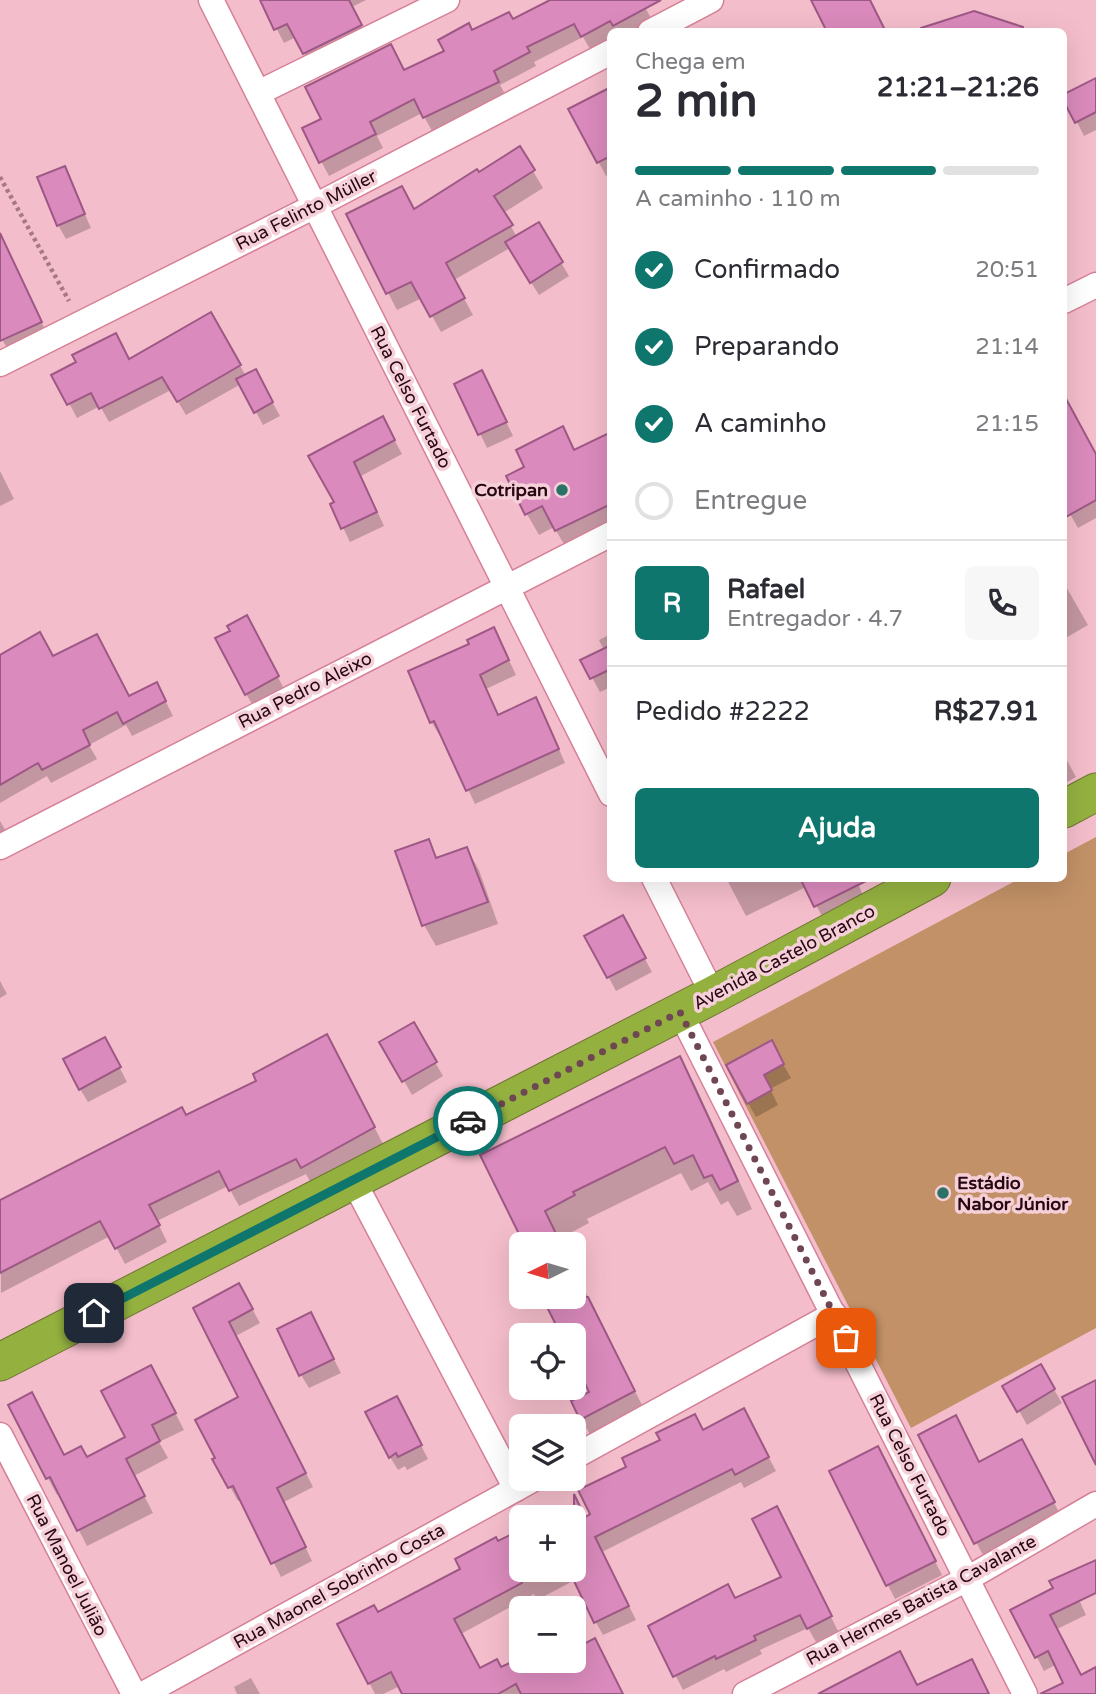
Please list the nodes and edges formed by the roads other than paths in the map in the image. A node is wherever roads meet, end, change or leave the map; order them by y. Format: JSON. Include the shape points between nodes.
{"nodes":[{"id":1,"x":211,"y":0,"type":"edge"},
{"id":2,"x":447,"y":0,"type":"edge"},
{"id":3,"x":711,"y":0,"type":"edge"},
{"id":4,"x":658,"y":28,"type":"edge"},
{"id":5,"x":607,"y":54,"type":"edge"},
{"id":6,"x":258,"y":93,"type":"junction"},
{"id":7,"x":315,"y":206,"type":"junction"},
{"id":8,"x":1096,"y":285,"type":"edge"},
{"id":9,"x":1067,"y":300,"type":"edge"},
{"id":10,"x":0,"y":364,"type":"edge"},
{"id":11,"x":607,"y":536,"type":"edge"},
{"id":12,"x":506,"y":588,"type":"junction"},
{"id":13,"x":607,"y":786,"type":"edge"},
{"id":14,"x":1096,"y":792,"type":"edge"},
{"id":15,"x":1067,"y":807,"type":"edge"},
{"id":16,"x":0,"y":847,"type":"edge"},
{"id":17,"x":656,"y":882,"type":"edge"},
{"id":18,"x":925,"y":882,"type":"edge"},
{"id":19,"x":713,"y":995,"type":"junction"},
{"id":20,"x":680,"y":1012,"type":"junction"},
{"id":21,"x":353,"y":1181,"type":"junction"},
{"id":22,"x":834,"y":1314,"type":"junction"},
{"id":23,"x":0,"y":1362,"type":"edge"},
{"id":24,"x":0,"y":1435,"type":"edge"},
{"id":25,"x":586,"y":1450,"type":"edge"},
{"id":26,"x":509,"y":1456,"type":"edge"},
{"id":27,"x":512,"y":1491,"type":"edge"},
{"id":28,"x":1096,"y":1504,"type":"edge"},
{"id":29,"x":967,"y":1579,"type":"junction"},
{"id":30,"x":134,"y":1694,"type":"edge"},
{"id":31,"x":143,"y":1694,"type":"edge"},
{"id":32,"x":745,"y":1694,"type":"edge"},
{"id":33,"x":1025,"y":1694,"type":"edge"}],
"edges":[{"from":1,"to":6,"type":"street","name":"Rua Celso Furtado"},
{"from":2,"to":6,"type":"street"},
{"from":3,"to":4,"type":"street"},
{"from":5,"to":7,"type":"street","name":"Rua Felinto Müller"},
{"from":6,"to":7,"type":"street","name":"Rua Celso Furtado"},
{"from":7,"to":10,"type":"street","name":"Rua Felinto Müller"},
{"from":7,"to":12,"type":"street","name":"Rua Celso Furtado"},
{"from":8,"to":9,"type":"street"},
{"from":11,"to":12,"type":"street","name":"Rua Pedro Aleixo"},
{"from":12,"to":13,"type":"street","name":"Rua Celso Furtado"},
{"from":12,"to":16,"type":"street","name":"Rua Pedro Aleixo"},
{"from":14,"to":15,"type":"highway"},
{"from":17,"to":19,"type":"street"},
{"from":18,"to":19,"type":"highway","name":"Avenida Castelo Branco"},
{"from":19,"to":20,"type":"highway","name":"Avenida Castelo Branco"},
{"from":20,"to":21,"type":"highway","name":"Avenida Castelo Branco"},
{"from":20,"to":22,"type":"street","name":"Rua Celso Furtado"},
{"from":21,"to":23,"type":"highway","name":"Avenida Castelo Branco"},
{"from":21,"to":26,"type":"street"},
{"from":22,"to":25,"type":"street"},
{"from":22,"to":29,"type":"street","name":"Rua Celso Furtado"},
{"from":24,"to":30,"type":"street","name":"Rua Manoel Julião"},
{"from":27,"to":31,"type":"street","name":"Rua Maonel Sobrinho Costa"},
{"from":28,"to":29,"type":"street","name":"Rua Hermes Batista Cavalante"},
{"from":29,"to":32,"type":"street","name":"Rua Hermes Batista Cavalante"},
{"from":29,"to":33,"type":"street","name":"Rua Celso Furtado"}]}
